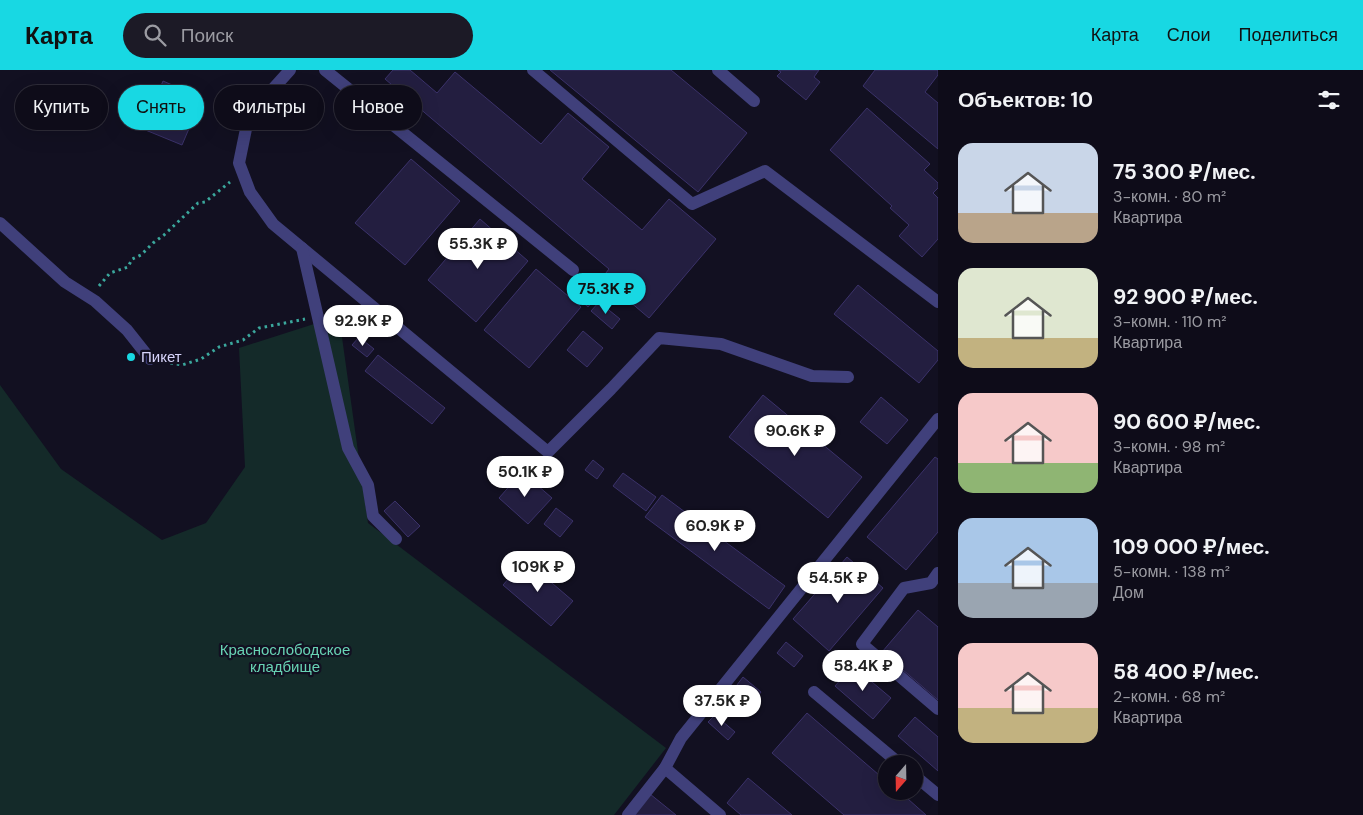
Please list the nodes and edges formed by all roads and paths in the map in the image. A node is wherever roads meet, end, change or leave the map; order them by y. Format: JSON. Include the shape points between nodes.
{"nodes":[{"id":1,"x":290,"y":70,"type":"edge"},
{"id":2,"x":325,"y":70,"type":"edge"},
{"id":3,"x":533,"y":70,"type":"edge"},
{"id":4,"x":718,"y":70,"type":"edge"},
{"id":5,"x":754,"y":101,"type":"dead end"},
{"id":6,"x":243,"y":174,"type":"junction"},
{"id":7,"x":0,"y":223,"type":"edge"},
{"id":8,"x":302,"y":248,"type":"junction"},
{"id":9,"x":573,"y":270,"type":"dead end"},
{"id":10,"x":88,"y":297,"type":"junction"},
{"id":11,"x":938,"y":302,"type":"edge"},
{"id":12,"x":318,"y":316,"type":"junction"},
{"id":13,"x":150,"y":359,"type":"joint"},
{"id":14,"x":848,"y":377,"type":"dead end"},
{"id":15,"x":938,"y":419,"type":"edge"},
{"id":16,"x":396,"y":539,"type":"dead end"},
{"id":17,"x":936,"y":582,"type":"edge"},
{"id":18,"x":814,"y":692,"type":"dead end"},
{"id":19,"x":938,"y":709,"type":"edge"},
{"id":20,"x":889,"y":755,"type":"edge"},
{"id":21,"x":665,"y":768,"type":"junction"},
{"id":22,"x":923,"y":782,"type":"edge"},
{"id":23,"x":938,"y":795,"type":"edge"},
{"id":24,"x":628,"y":815,"type":"edge"},
{"id":25,"x":720,"y":815,"type":"edge"}],
"edges":[{"from":1,"to":6,"type":"street","via":[[262,101],[246,129],[239,163]]},
{"from":2,"to":9,"type":"street"},
{"from":3,"to":11,"type":"street","via":[[692,204],[765,172]]},
{"from":4,"to":5,"type":"street"},
{"from":6,"to":8,"type":"street","via":[[250,192],[272,224]]},
{"from":6,"to":10,"type":"path","via":[[205,202],[198,203],[164,236],[132,259],[128,267],[110,273]]},
{"from":7,"to":10,"type":"street","via":[[65,282]]},
{"from":8,"to":12,"type":"street"},
{"from":8,"to":14,"type":"street","via":[[548,452],[659,338],[721,344],[812,376]]},
{"from":10,"to":13,"type":"street","via":[[127,330]]},
{"from":12,"to":13,"type":"path","via":[[259,328],[243,340],[219,347],[201,359],[182,365]]},
{"from":12,"to":16,"type":"street","via":[[348,448],[368,485],[373,516]]},
{"from":15,"to":21,"type":"street","via":[[681,738]]},
{"from":17,"to":19,"type":"street","via":[[904,588],[862,644]]},
{"from":18,"to":20,"type":"street"},
{"from":21,"to":24,"type":"street"},
{"from":21,"to":25,"type":"street"},
{"from":22,"to":23,"type":"street"}]}
